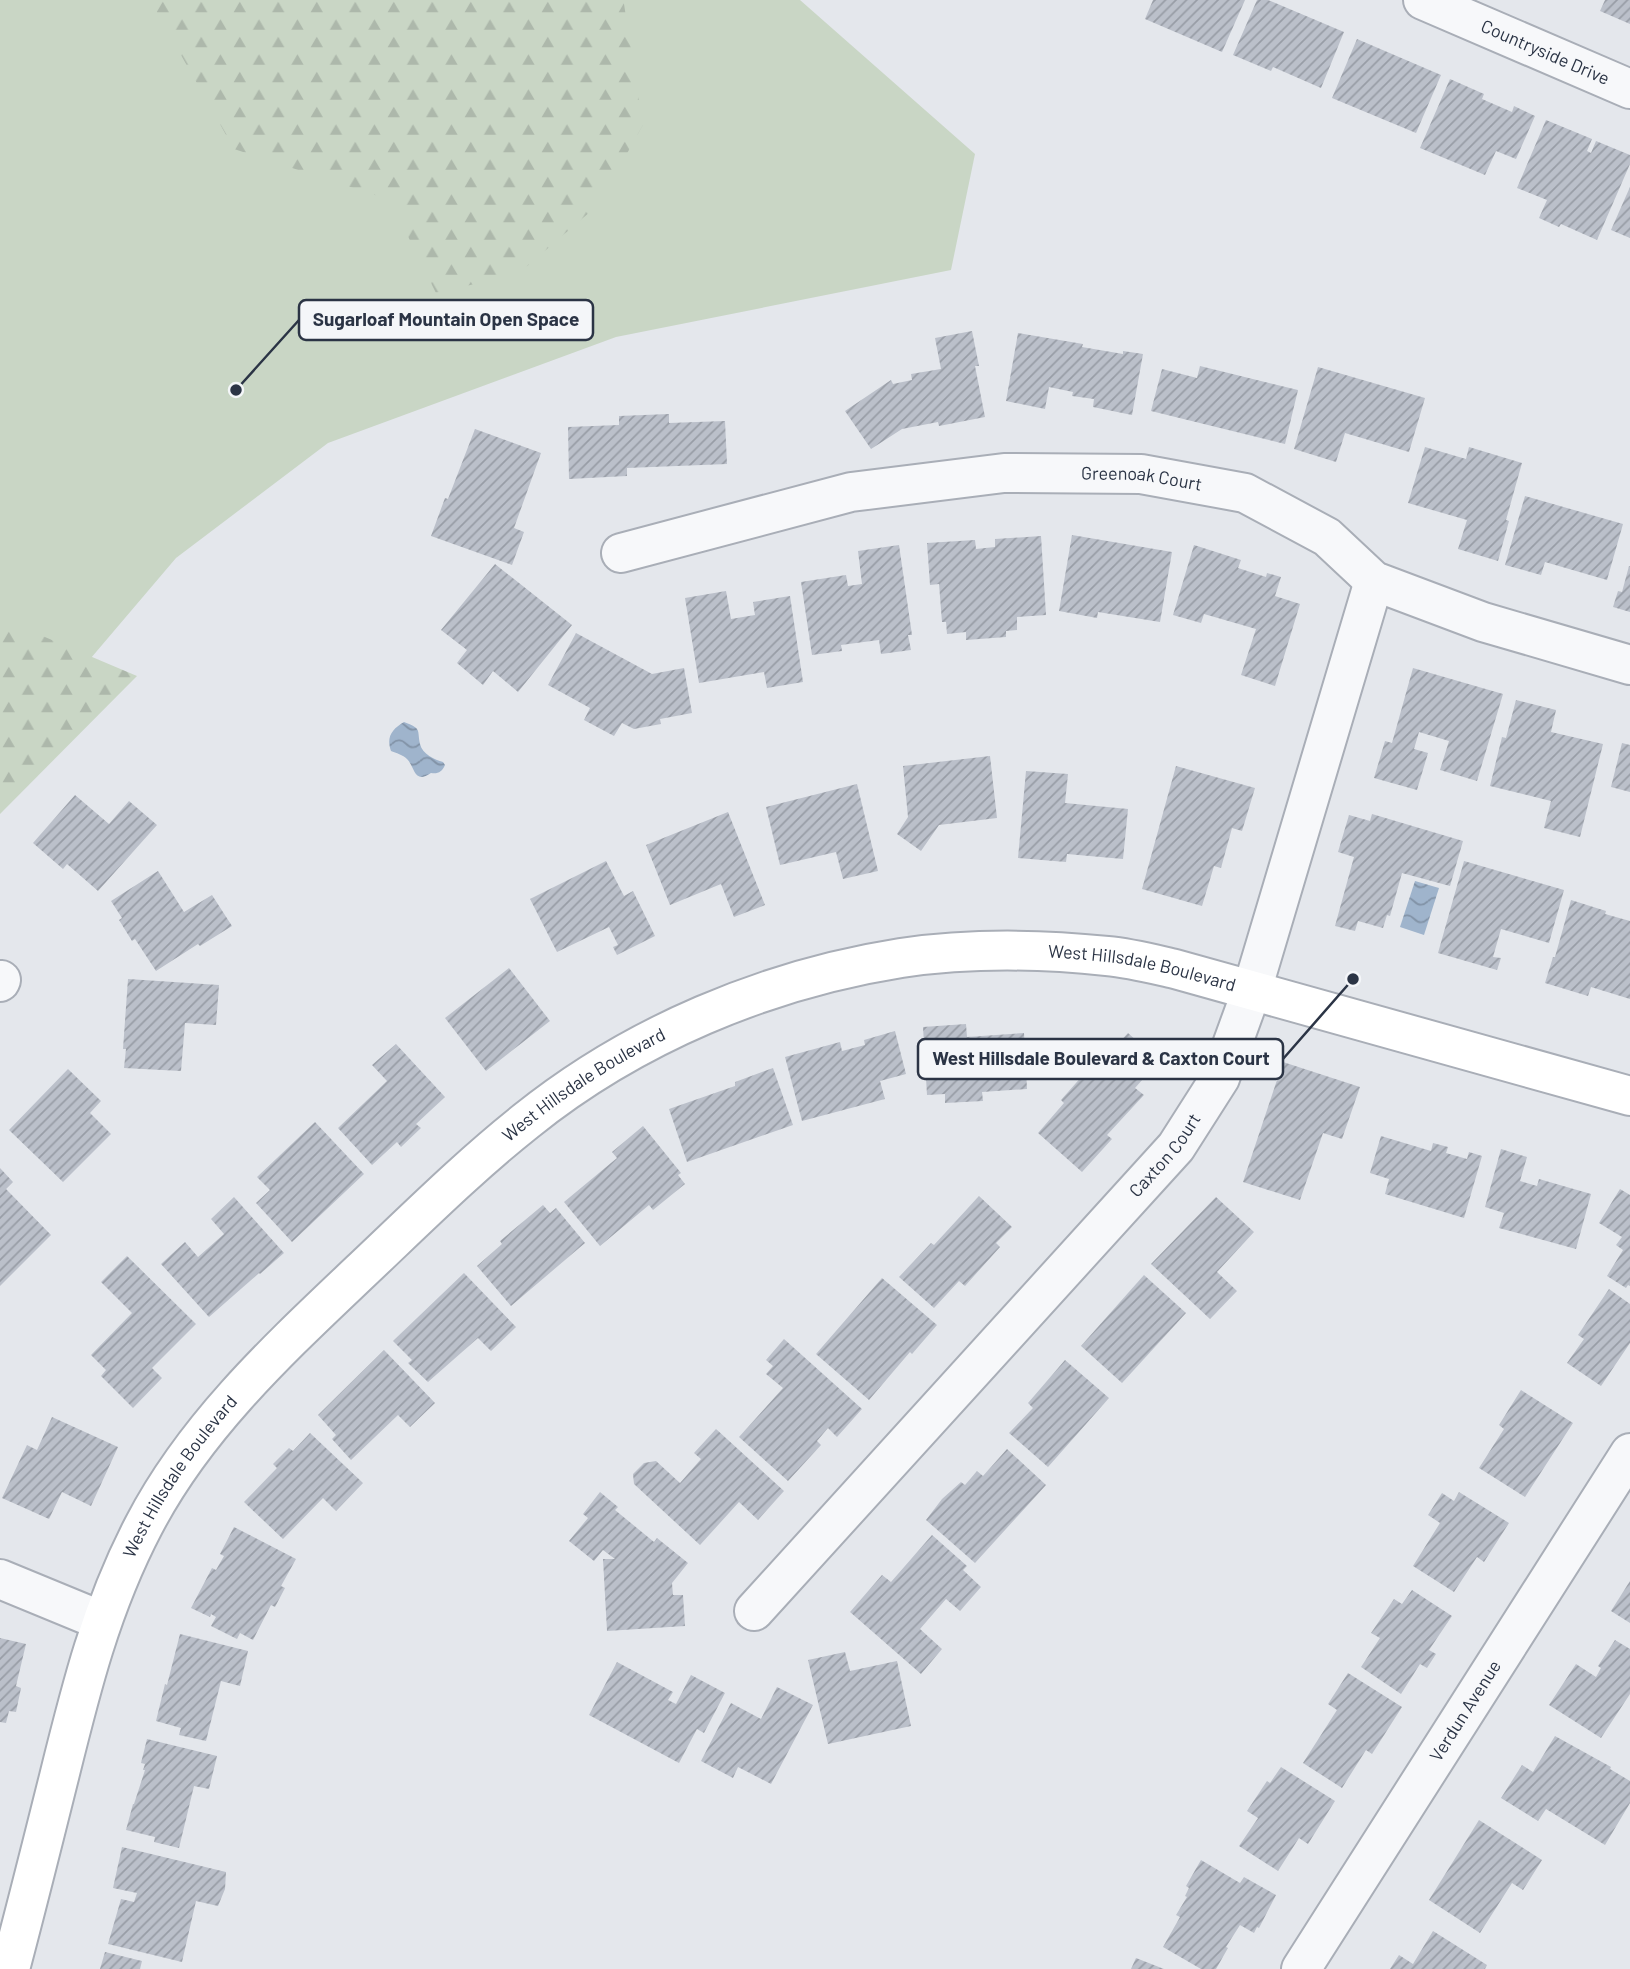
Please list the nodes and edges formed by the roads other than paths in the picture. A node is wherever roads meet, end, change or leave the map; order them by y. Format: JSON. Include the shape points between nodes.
{"nodes":[{"id":1,"x":1423,"y":0,"type":"edge"},
{"id":2,"x":1630,"y":89,"type":"edge"},
{"id":3,"x":621,"y":553,"type":"dead end"},
{"id":4,"x":1374,"y":581,"type":"junction"},
{"id":5,"x":1630,"y":665,"type":"edge"},
{"id":6,"x":1252,"y":990,"type":"junction"},
{"id":7,"x":1630,"y":1096,"type":"edge"},
{"id":8,"x":1630,"y":1452,"type":"edge"},
{"id":9,"x":0,"y":1579,"type":"edge"},
{"id":10,"x":754,"y":1611,"type":"dead end"},
{"id":11,"x":102,"y":1621,"type":"junction"},
{"id":12,"x":10,"y":1969,"type":"edge"},
{"id":13,"x":1301,"y":1969,"type":"edge"}],
"edges":[{"from":1,"to":2,"type":"street","name":"Countryside Drive"},
{"from":3,"to":4,"type":"street","name":"Greenoak Court","via":[[851,492],[1004,473],[1141,474],[1245,493],[1327,537]]},
{"from":4,"to":5,"type":"street","name":"Greenoak Court","via":[[1483,622]]},
{"from":4,"to":6,"type":"street","name":"Caxton Court"},
{"from":6,"to":7,"type":"main road","name":"West Hillsdale Boulevard"},
{"from":6,"to":10,"type":"street","name":"Caxton Court","via":[[1220,1078],[1176,1147]]},
{"from":6,"to":11,"type":"main road","name":"West Hillsdale Boulevard","via":[[1112,956],[1045,951],[903,958],[772,989],[648,1042],[529,1118],[276,1351],[171,1478],[139,1534]]},
{"from":8,"to":13,"type":"street","name":"Verdun Avenue"},
{"from":9,"to":11,"type":"street"},
{"from":11,"to":12,"type":"main road","name":"West Hillsdale Boulevard","via":[[85,1671]]}]}
